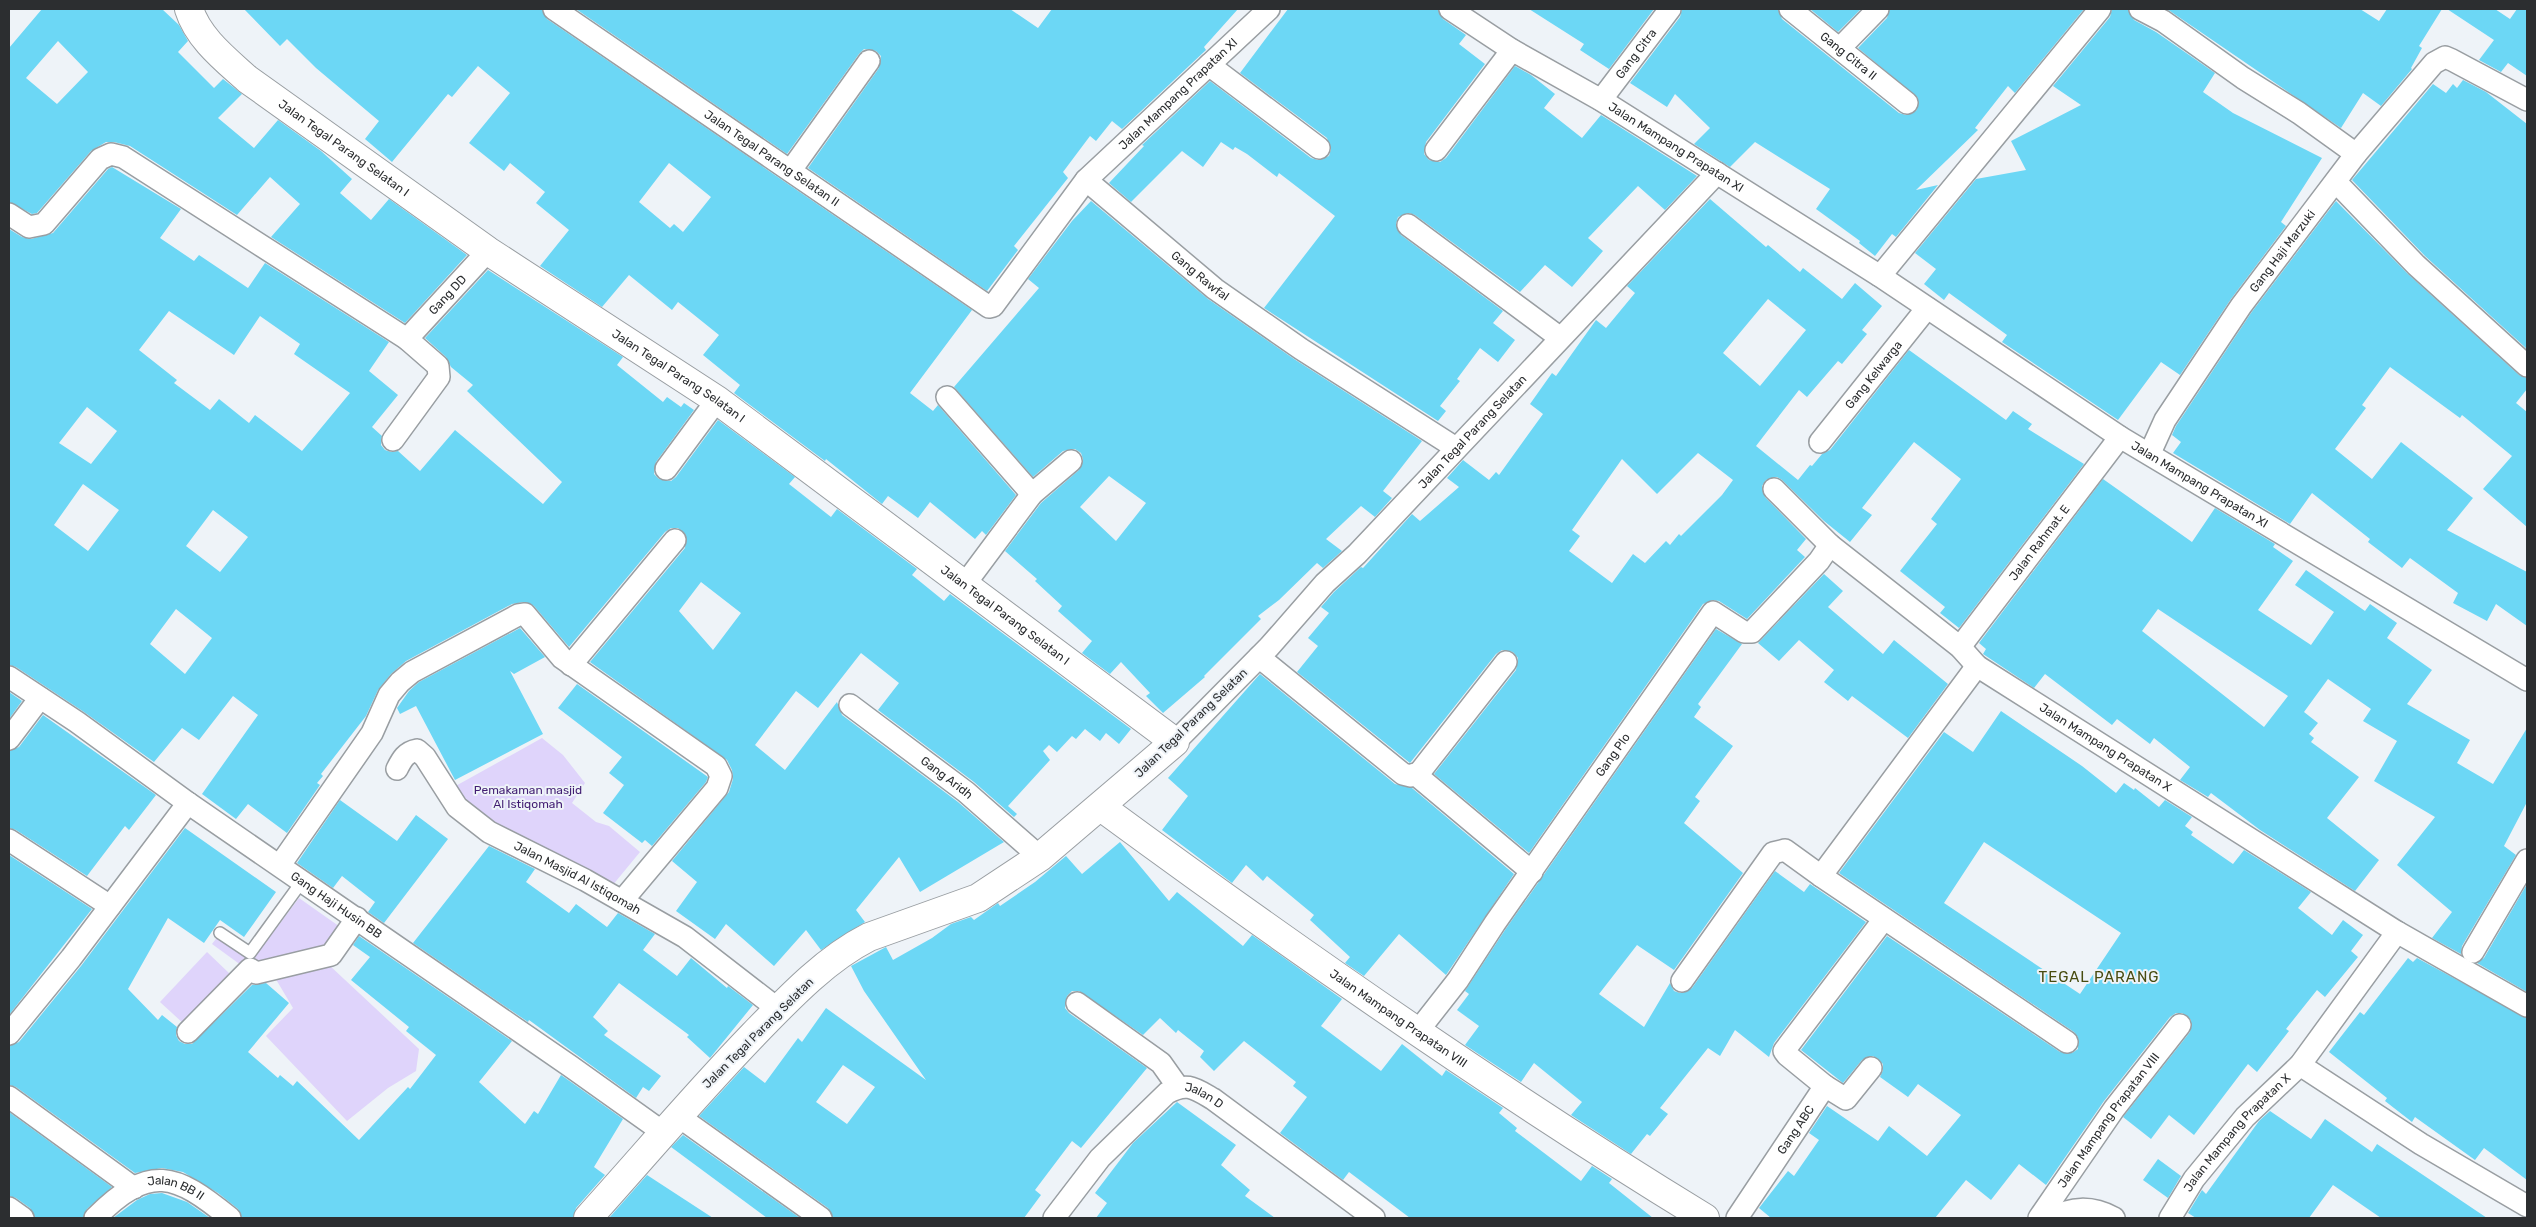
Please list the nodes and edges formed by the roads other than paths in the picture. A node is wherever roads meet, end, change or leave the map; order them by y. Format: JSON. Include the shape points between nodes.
{"nodes":[{"id":1,"x":189,"y":9,"type":"edge"},
{"id":2,"x":554,"y":9,"type":"edge"},
{"id":3,"x":1269,"y":9,"type":"edge"},
{"id":4,"x":1450,"y":9,"type":"edge"},
{"id":5,"x":1670,"y":9,"type":"edge"},
{"id":6,"x":1790,"y":9,"type":"edge"},
{"id":7,"x":1878,"y":9,"type":"edge"},
{"id":8,"x":2100,"y":9,"type":"edge"},
{"id":9,"x":2140,"y":9,"type":"edge"},
{"id":10,"x":2165,"y":15,"type":"edge"},
{"id":11,"x":1474,"y":16,"type":"edge"},
{"id":12,"x":1840,"y":48,"type":"junction"},
{"id":13,"x":1512,"y":50,"type":"junction"},
{"id":14,"x":869,"y":61,"type":"dead end"},
{"id":15,"x":1209,"y":65,"type":"junction"},
{"id":16,"x":1601,"y":100,"type":"junction"},
{"id":17,"x":2527,"y":100,"type":"edge"},
{"id":18,"x":1908,"y":103,"type":"dead end"},
{"id":19,"x":1319,"y":148,"type":"dead end"},
{"id":20,"x":1436,"y":150,"type":"dead end"},
{"id":21,"x":2356,"y":154,"type":"junction"},
{"id":22,"x":791,"y":170,"type":"junction"},
{"id":23,"x":1717,"y":173,"type":"junction"},
{"id":24,"x":1086,"y":180,"type":"junction"},
{"id":25,"x":2336,"y":182,"type":"junction"},
{"id":26,"x":9,"y":214,"type":"edge"},
{"id":27,"x":1408,"y":225,"type":"dead end"},
{"id":28,"x":488,"y":251,"type":"junction"},
{"id":29,"x":1880,"y":276,"type":"junction"},
{"id":30,"x":1927,"y":308,"type":"junction"},
{"id":31,"x":1559,"y":338,"type":"junction"},
{"id":32,"x":407,"y":339,"type":"junction"},
{"id":33,"x":2527,"y":366,"type":"edge"},
{"id":34,"x":947,"y":397,"type":"dead end"},
{"id":35,"x":717,"y":400,"type":"junction"},
{"id":36,"x":2120,"y":437,"type":"junction"},
{"id":37,"x":393,"y":440,"type":"dead end"},
{"id":38,"x":1820,"y":442,"type":"dead end"},
{"id":39,"x":1456,"y":448,"type":"junction"},
{"id":40,"x":2150,"y":453,"type":"junction"},
{"id":41,"x":1071,"y":461,"type":"dead end"},
{"id":42,"x":666,"y":469,"type":"dead end"},
{"id":43,"x":1774,"y":489,"type":"dead end"},
{"id":44,"x":1032,"y":494,"type":"junction"},
{"id":45,"x":675,"y":540,"type":"dead end"},
{"id":46,"x":1830,"y":545,"type":"junction"},
{"id":47,"x":965,"y":584,"type":"junction"},
{"id":48,"x":1960,"y":647,"type":"junction"},
{"id":49,"x":1259,"y":657,"type":"junction"},
{"id":50,"x":1506,"y":662,"type":"dead end"},
{"id":51,"x":571,"y":665,"type":"junction"},
{"id":52,"x":1977,"y":666,"type":"junction"},
{"id":53,"x":9,"y":678,"type":"edge"},
{"id":54,"x":2527,"y":680,"type":"edge"},
{"id":55,"x":40,"y":698,"type":"junction"},
{"id":56,"x":850,"y":705,"type":"dead end"},
{"id":57,"x":9,"y":739,"type":"edge"},
{"id":58,"x":1175,"y":742,"type":"junction"},
{"id":59,"x":397,"y":769,"type":"dead end"},
{"id":60,"x":1415,"y":774,"type":"junction"},
{"id":61,"x":188,"y":803,"type":"junction"},
{"id":62,"x":1101,"y":807,"type":"junction"},
{"id":63,"x":9,"y":840,"type":"edge"},
{"id":64,"x":1040,"y":857,"type":"junction"},
{"id":65,"x":2527,"y":860,"type":"edge"},
{"id":66,"x":280,"y":865,"type":"junction"},
{"id":67,"x":1532,"y":872,"type":"junction"},
{"id":68,"x":1822,"y":876,"type":"junction"},
{"id":69,"x":303,"y":880,"type":"junction"},
{"id":70,"x":622,"y":901,"type":"junction"},
{"id":71,"x":110,"y":906,"type":"junction"},
{"id":72,"x":357,"y":918,"type":"junction"},
{"id":73,"x":1884,"y":919,"type":"junction"},
{"id":74,"x":2397,"y":932,"type":"junction"},
{"id":75,"x":220,"y":933,"type":"dead end"},
{"id":76,"x":2473,"y":952,"type":"dead end"},
{"id":77,"x":1682,"y":981,"type":"dead end"},
{"id":78,"x":1077,"y":1003,"type":"dead end"},
{"id":79,"x":2527,"y":1006,"type":"edge"},
{"id":80,"x":778,"y":1009,"type":"junction"},
{"id":81,"x":2180,"y":1025,"type":"dead end"},
{"id":82,"x":1418,"y":1031,"type":"junction"},
{"id":83,"x":188,"y":1032,"type":"dead end"},
{"id":84,"x":9,"y":1034,"type":"edge"},
{"id":85,"x":2067,"y":1042,"type":"dead end"},
{"id":86,"x":2300,"y":1064,"type":"junction"},
{"id":87,"x":1871,"y":1068,"type":"dead end"},
{"id":88,"x":1825,"y":1086,"type":"junction"},
{"id":89,"x":1178,"y":1087,"type":"junction"},
{"id":90,"x":9,"y":1097,"type":"edge"},
{"id":91,"x":671,"y":1125,"type":"junction"},
{"id":92,"x":134,"y":1188,"type":"junction"},
{"id":93,"x":2527,"y":1206,"type":"edge"},
{"id":94,"x":9,"y":1208,"type":"edge"},
{"id":95,"x":24,"y":1218,"type":"edge"},
{"id":96,"x":95,"y":1218,"type":"edge"},
{"id":97,"x":230,"y":1218,"type":"edge"},
{"id":98,"x":588,"y":1218,"type":"edge"},
{"id":99,"x":822,"y":1218,"type":"edge"},
{"id":100,"x":1054,"y":1218,"type":"edge"},
{"id":101,"x":1374,"y":1218,"type":"edge"},
{"id":102,"x":1705,"y":1218,"type":"edge"},
{"id":103,"x":1737,"y":1218,"type":"edge"},
{"id":104,"x":2039,"y":1218,"type":"edge"},
{"id":105,"x":2048,"y":1218,"type":"edge"},
{"id":106,"x":2114,"y":1218,"type":"edge"},
{"id":107,"x":2170,"y":1218,"type":"edge"}],
"edges":[{"from":1,"to":28,"type":"street","name":"Jalan Tegal Parang Selatan I","via":[[214,49],[247,79]]},
{"from":2,"to":22,"type":"street","name":"Jalan Tegal Parang Selatan II"},
{"from":3,"to":15,"type":"street","name":"Jalan Mampang Prapatan XI"},
{"from":4,"to":11,"type":"street","name":"Jalan Mampang Prapatan XI"},
{"from":5,"to":16,"type":"street","name":"Gang Citra"},
{"from":6,"to":12,"type":"street","name":"Gang Citra II"},
{"from":7,"to":12,"type":"street"},
{"from":8,"to":29,"type":"street"},
{"from":9,"to":10,"type":"street"},
{"from":10,"to":21,"type":"street","via":[[2243,78]]},
{"from":11,"to":13,"type":"street","name":"Jalan Mampang Prapatan XI"},
{"from":12,"to":18,"type":"street","name":"Gang Citra II"},
{"from":13,"to":16,"type":"street","name":"Jalan Mampang Prapatan XI"},
{"from":13,"to":20,"type":"street"},
{"from":14,"to":22,"type":"street"},
{"from":15,"to":19,"type":"street"},
{"from":15,"to":24,"type":"street","name":"Jalan Mampang Prapatan XI"},
{"from":16,"to":23,"type":"street","name":"Jalan Mampang Prapatan XI"},
{"from":17,"to":21,"type":"street","name":"Gang Haji Marzuki","via":[[2445,58],[2434,63]]},
{"from":21,"to":25,"type":"street","name":"Gang Haji Marzuki"},
{"from":22,"to":24,"type":"street","name":"Jalan Tegal Parang Selatan II","via":[[989,307],[993,306]]},
{"from":23,"to":29,"type":"street","name":"Jalan Mampang Prapatan XI"},
{"from":23,"to":31,"type":"street","name":"Jalan Tegal Parang Selatan"},
{"from":24,"to":39,"type":"street","name":"Gang Rawfal","via":[[1215,289],[1301,349]]},
{"from":25,"to":33,"type":"street","via":[[2416,265]]},
{"from":25,"to":40,"type":"street","name":"Gang Haji Marzuki","via":[[2241,306],[2165,420]]},
{"from":26,"to":32,"type":"street","via":[[29,227],[44,224],[100,159],[112,154],[123,157]]},
{"from":27,"to":31,"type":"street"},
{"from":28,"to":32,"type":"street","name":"Gang DD"},
{"from":28,"to":35,"type":"street","name":"Jalan Tegal Parang Selatan I"},
{"from":29,"to":30,"type":"street","name":"Jalan Mampang Prapatan XI"},
{"from":30,"to":36,"type":"street","name":"Jalan Mampang Prapatan XI"},
{"from":30,"to":38,"type":"street","name":"Gang Kelwarga"},
{"from":31,"to":39,"type":"street","name":"Jalan Tegal Parang Selatan"},
{"from":32,"to":37,"type":"street","via":[[440,371],[439,377]]},
{"from":34,"to":44,"type":"street"},
{"from":35,"to":42,"type":"street"},
{"from":35,"to":47,"type":"street","name":"Jalan Tegal Parang Selatan I"},
{"from":36,"to":40,"type":"street","name":"Jalan Mampang Prapatan XI"},
{"from":36,"to":48,"type":"street","name":"Jalan Rahmat. E"},
{"from":39,"to":49,"type":"street","name":"Jalan Tegal Parang Selatan","via":[[1357,554],[1325,583]]},
{"from":40,"to":54,"type":"street","name":"Jalan Mampang Prapatan XI"},
{"from":41,"to":44,"type":"street"},
{"from":43,"to":46,"type":"street","name":"Jalan Mampang Prapatan X"},
{"from":44,"to":47,"type":"street"},
{"from":45,"to":51,"type":"street"},
{"from":46,"to":48,"type":"street","name":"Jalan Mampang Prapatan X"},
{"from":46,"to":67,"type":"street","name":"Gang Plo","via":[[1752,632],[1744,632],[1714,612]]},
{"from":47,"to":58,"type":"street","name":"Jalan Tegal Parang Selatan I"},
{"from":48,"to":52,"type":"street","name":"Jalan Mampang Prapatan X"},
{"from":49,"to":58,"type":"street","name":"Jalan Tegal Parang Selatan"},
{"from":49,"to":60,"type":"street","via":[[1403,774]]},
{"from":50,"to":60,"type":"street"},
{"from":51,"to":66,"type":"street","via":[[525,614],[412,672],[389,695],[372,733]]},
{"from":51,"to":70,"type":"street","via":[[716,766],[721,776],[717,788]]},
{"from":52,"to":68,"type":"street"},
{"from":52,"to":74,"type":"street","name":"Jalan Mampang Prapatan X"},
{"from":53,"to":55,"type":"street","name":"Gang Haji Husin BB"},
{"from":55,"to":57,"type":"street"},
{"from":55,"to":61,"type":"street","name":"Gang Haji Husin BB"},
{"from":56,"to":64,"type":"street","name":"Gang Aridh","via":[[966,792]]},
{"from":58,"to":62,"type":"street","name":"Jalan Tegal Parang Selatan"},
{"from":59,"to":70,"type":"street","name":"Jalan Masjid Al Istiqomah","via":[[402,758],[417,750],[425,757],[457,807],[489,832]]},
{"from":60,"to":67,"type":"street"},
{"from":61,"to":66,"type":"street","name":"Gang Haji Husin BB"},
{"from":61,"to":71,"type":"street"},
{"from":62,"to":64,"type":"street","name":"Jalan Tegal Parang Selatan"},
{"from":62,"to":82,"type":"street","name":"Jalan Mampang Prapatan VIII","via":[[1247,914]]},
{"from":63,"to":71,"type":"street"},
{"from":64,"to":80,"type":"street","name":"Jalan Tegal Parang Selatan","via":[[978,898],[855,945]]},
{"from":65,"to":76,"type":"street"},
{"from":66,"to":69,"type":"street","name":"Gang Haji Husin BB"},
{"from":67,"to":82,"type":"street","name":"Gang Plo","via":[[1458,980]]},
{"from":68,"to":73,"type":"street"},
{"from":68,"to":77,"type":"street","via":[[1785,850],[1773,853]]},
{"from":69,"to":72,"type":"street","name":"Gang Haji Husin BB"},
{"from":69,"to":75,"type":"lane","via":[[250,953]]},
{"from":70,"to":80,"type":"street","name":"Jalan Masjid Al Istiqomah","via":[[685,937]]},
{"from":71,"to":84,"type":"street"},
{"from":72,"to":83,"type":"street","via":[[331,955],[256,973],[250,969]]},
{"from":72,"to":91,"type":"street","name":"Gang Haji Husin BB"},
{"from":73,"to":85,"type":"street"},
{"from":73,"to":88,"type":"street","via":[[1784,1051]]},
{"from":74,"to":79,"type":"street","name":"Jalan Mampang Prapatan X"},
{"from":74,"to":86,"type":"street","name":"Jalan Mampang Prapatan X"},
{"from":78,"to":89,"type":"street","via":[[1161,1063]]},
{"from":80,"to":91,"type":"street","name":"Jalan Tegal Parang Selatan","via":[[716,1072]]},
{"from":81,"to":104,"type":"street","name":"Jalan Mampang Prapatan VIII","via":[[2093,1137]]},
{"from":82,"to":102,"type":"street","name":"Jalan Mampang Prapatan VIII","via":[[1600,1154]]},
{"from":86,"to":93,"type":"street","via":[[2420,1144]]},
{"from":86,"to":107,"type":"street","name":"Jalan Mampang Prapatan X","via":[[2245,1117],[2194,1180]]},
{"from":87,"to":88,"type":"street","via":[[1846,1099]]},
{"from":88,"to":103,"type":"street","name":"Gang ABC"},
{"from":89,"to":100,"type":"street","name":"Jalan D","via":[[1167,1093],[1100,1158]]},
{"from":89,"to":101,"type":"street","name":"Jalan D","via":[[1194,1088],[1213,1099]]},
{"from":90,"to":92,"type":"street"},
{"from":91,"to":98,"type":"street","name":"Jalan Tegal Parang Selatan"},
{"from":91,"to":99,"type":"street","name":"Gang Haji Husin BB"},
{"from":92,"to":96,"type":"street","name":"Jalan BB II","via":[[109,1204]]},
{"from":92,"to":97,"type":"street","name":"Jalan BB II","via":[[158,1178],[176,1182],[192,1189]]},
{"from":94,"to":95,"type":"street"},
{"from":105,"to":106,"type":"street","via":[[2083,1208]]}]}
